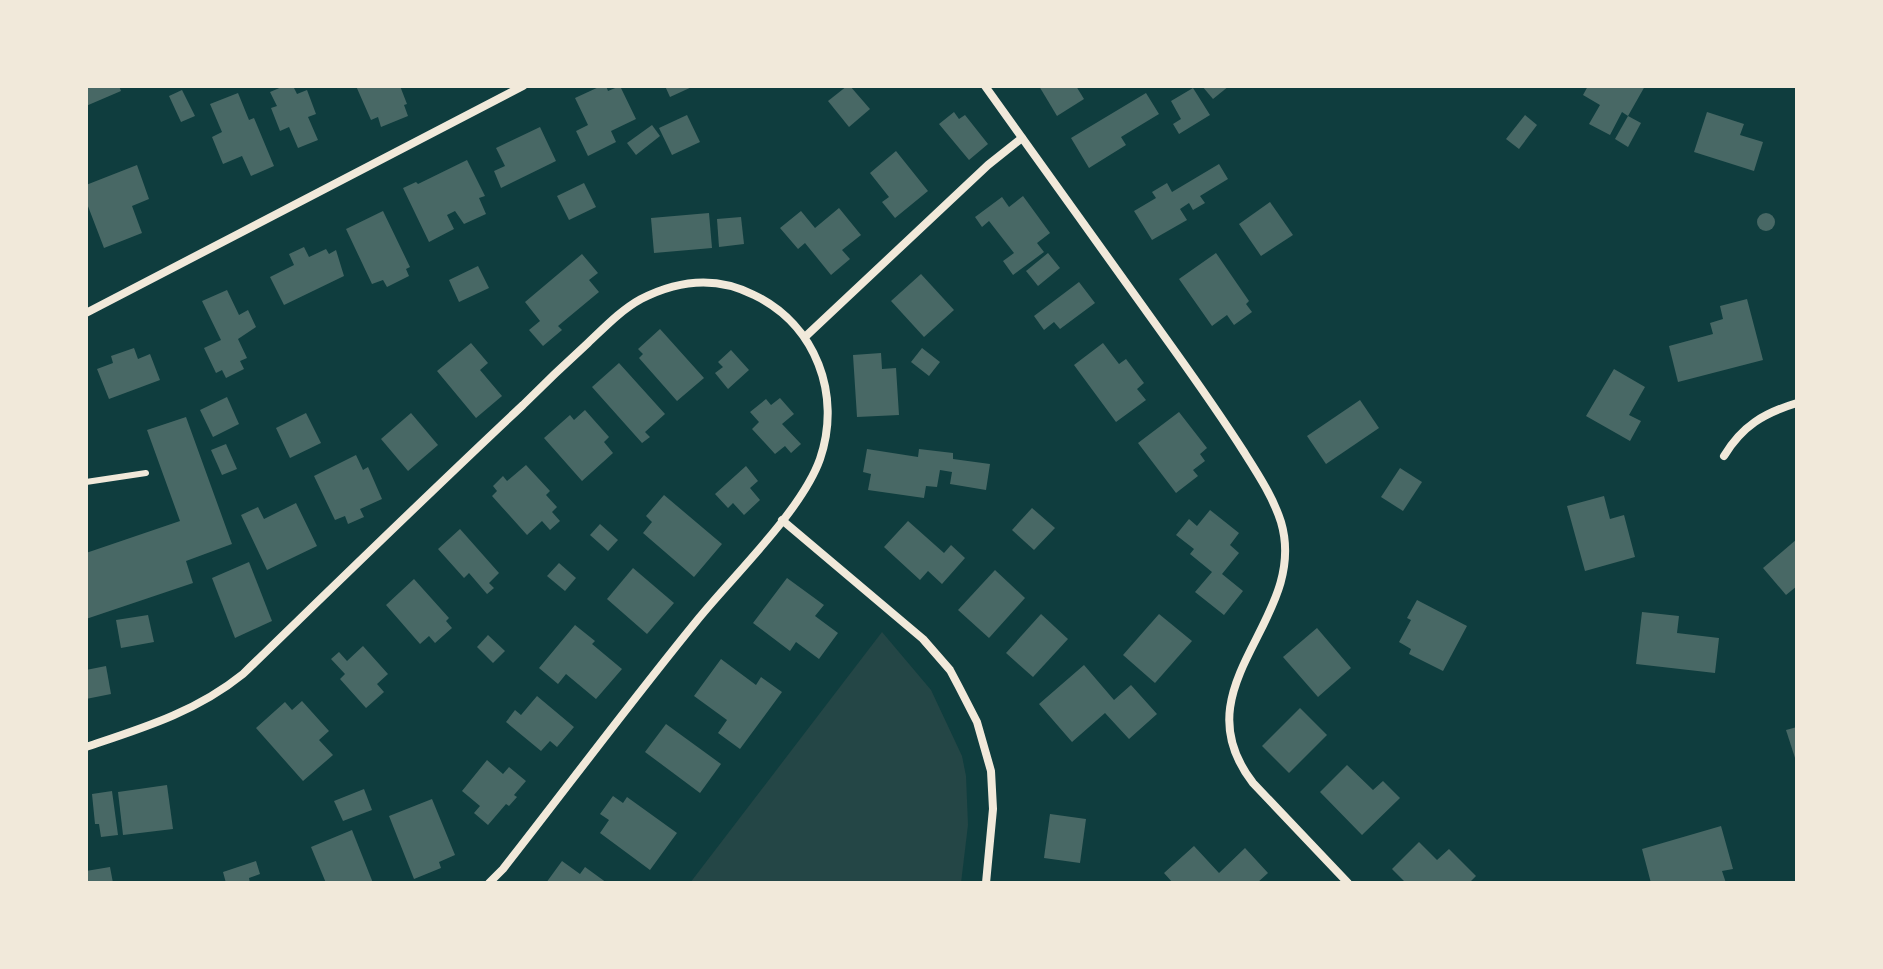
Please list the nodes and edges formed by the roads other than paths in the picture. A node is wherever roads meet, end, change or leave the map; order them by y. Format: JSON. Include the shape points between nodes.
{"nodes":[{"id":1,"x":523,"y":86,"type":"edge"},
{"id":2,"x":985,"y":86,"type":"edge"},
{"id":3,"x":1022,"y":138,"type":"junction"},
{"id":4,"x":86,"y":313,"type":"edge"},
{"id":5,"x":805,"y":337,"type":"junction"},
{"id":6,"x":1797,"y":403,"type":"edge"},
{"id":7,"x":1724,"y":456,"type":"dead end"},
{"id":8,"x":146,"y":473,"type":"dead end"},
{"id":9,"x":86,"y":482,"type":"edge"},
{"id":10,"x":782,"y":520,"type":"junction"},
{"id":11,"x":86,"y":747,"type":"edge"},
{"id":12,"x":489,"y":883,"type":"edge"},
{"id":13,"x":986,"y":883,"type":"edge"},
{"id":14,"x":1348,"y":883,"type":"edge"}],
"edges":[{"from":1,"to":4,"type":"street"},
{"from":2,"to":3,"type":"street"},
{"from":3,"to":5,"type":"street"},
{"from":3,"to":14,"type":"street","via":[[1205,393],[1275,507],[1284,537],[1284,567],[1235,686],[1230,742],[1253,783]]},
{"from":5,"to":10,"type":"street","via":[[823,377],[828,407],[825,442],[813,475]]},
{"from":5,"to":11,"type":"street","via":[[769,303],[721,284],[676,285],[631,305],[243,674],[178,716]]},
{"from":6,"to":7,"type":"street","via":[[1750,423]]},
{"from":8,"to":9,"type":"lane"},
{"from":10,"to":12,"type":"street"},
{"from":10,"to":13,"type":"street","via":[[923,639],[950,670],[977,722],[991,771]]}]}
